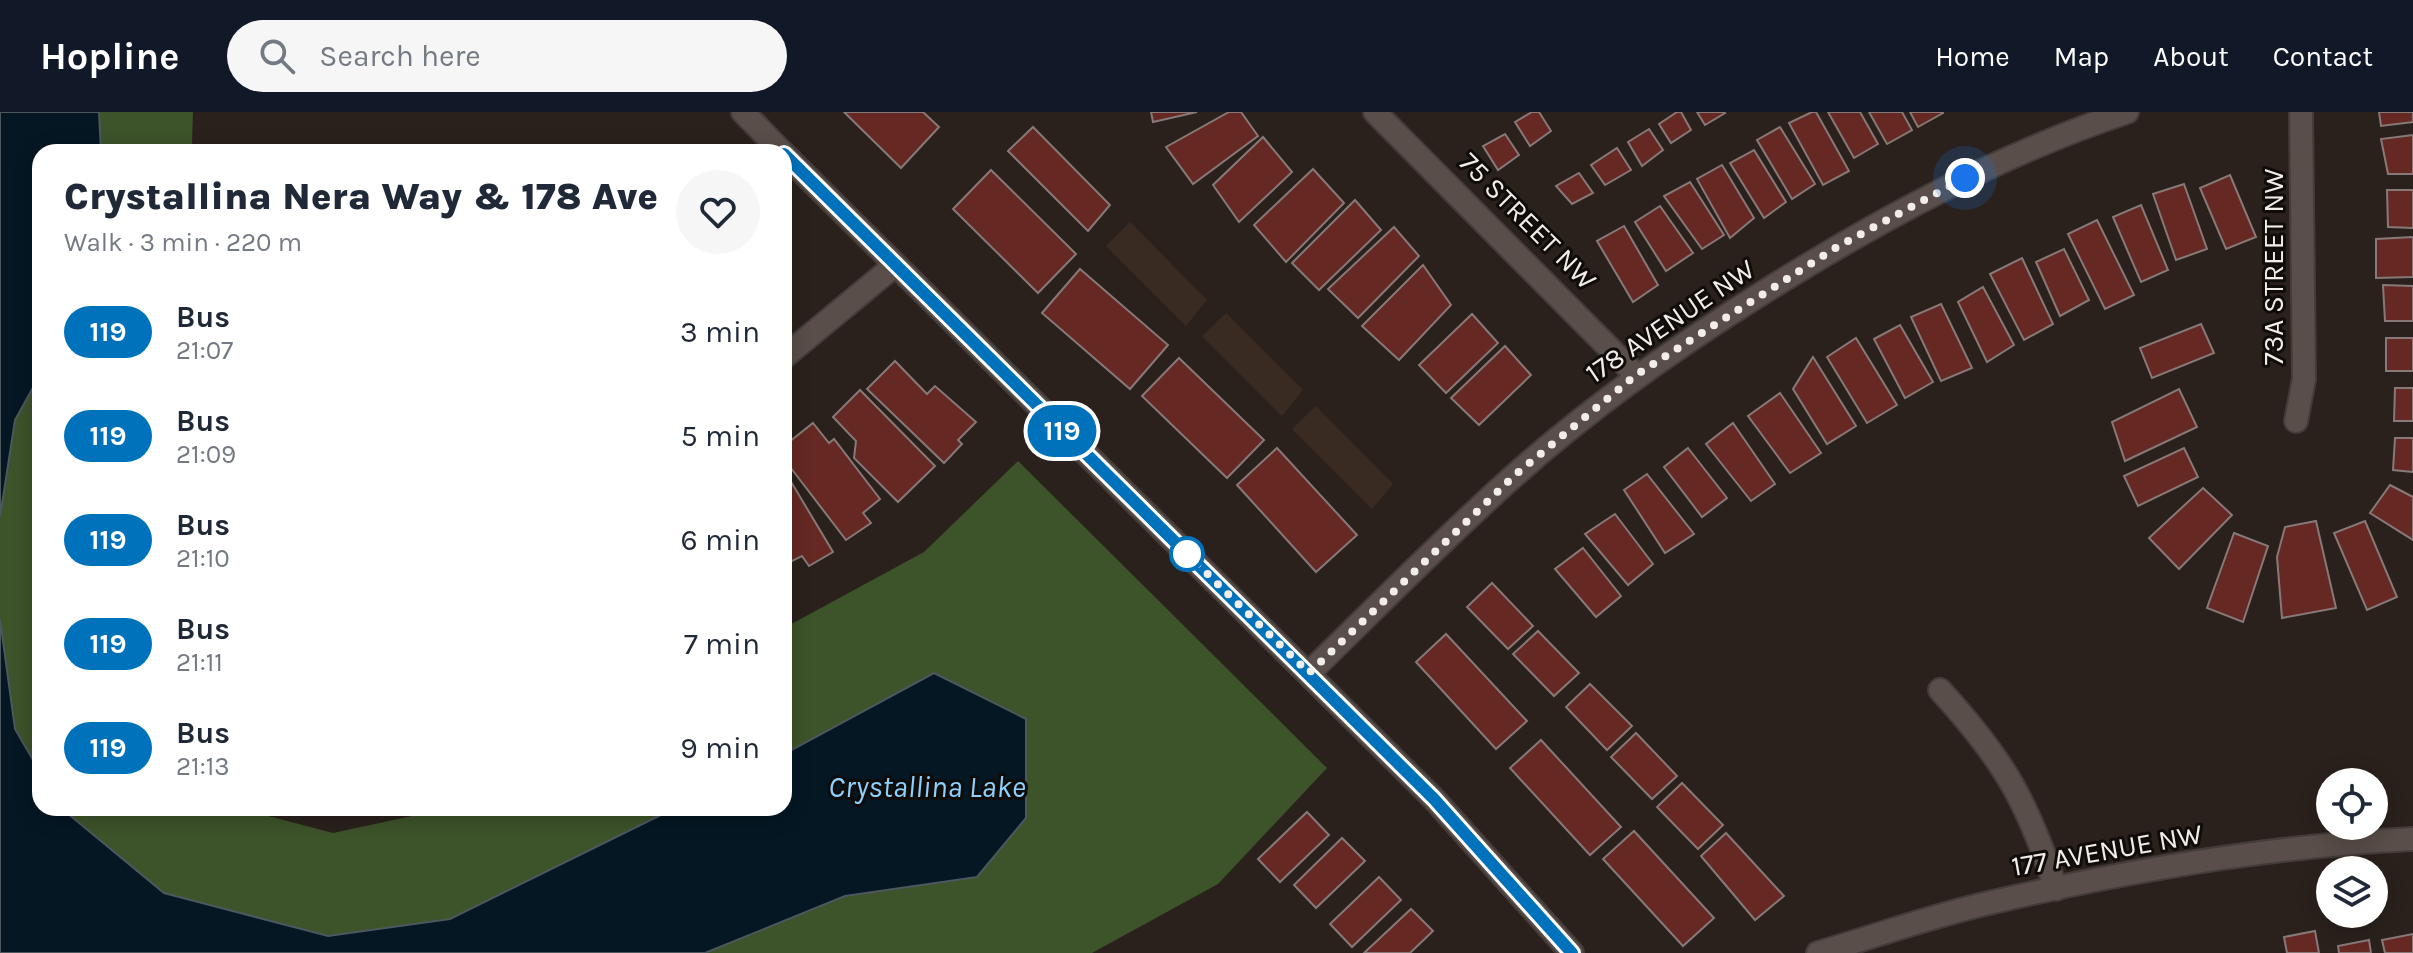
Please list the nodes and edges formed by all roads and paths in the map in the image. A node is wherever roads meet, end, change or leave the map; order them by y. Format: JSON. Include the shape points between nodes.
{"nodes":[{"id":1,"x":743,"y":112,"type":"edge"},
{"id":2,"x":1375,"y":112,"type":"edge"},
{"id":3,"x":2127,"y":112,"type":"edge"},
{"id":4,"x":2301,"y":112,"type":"edge"},
{"id":5,"x":774,"y":144,"type":"edge"},
{"id":6,"x":792,"y":162,"type":"edge"},
{"id":7,"x":894,"y":266,"type":"junction"},
{"id":8,"x":792,"y":350,"type":"edge"},
{"id":9,"x":1636,"y":375,"type":"junction"},
{"id":10,"x":2296,"y":421,"type":"dead end"},
{"id":11,"x":1309,"y":673,"type":"junction"},
{"id":12,"x":1940,"y":690,"type":"dead end"},
{"id":13,"x":2413,"y":839,"type":"edge"},
{"id":14,"x":2056,"y":889,"type":"junction"},
{"id":15,"x":1572,"y":953,"type":"edge"},
{"id":16,"x":1818,"y":953,"type":"edge"}],
"edges":[{"from":1,"to":5,"type":"street"},
{"from":2,"to":9,"type":"street","name":"75 STREET NW"},
{"from":3,"to":9,"type":"street","name":"178 AVENUE NW","via":[[1940,189],[1793,273]]},
{"from":4,"to":10,"type":"street","name":"73A STREET NW","via":[[2304,379]]},
{"from":6,"to":7,"type":"street"},
{"from":7,"to":8,"type":"street"},
{"from":7,"to":11,"type":"street"},
{"from":9,"to":11,"type":"street","name":"178 AVENUE NW","via":[[1515,475]]},
{"from":11,"to":15,"type":"street","via":[[1434,799]]},
{"from":12,"to":14,"type":"street","via":[[2010,776]]},
{"from":13,"to":14,"type":"street","name":"177 AVENUE NW","via":[[2266,853]]},
{"from":14,"to":16,"type":"street","name":"177 AVENUE NW","via":[[1990,902]]}]}
